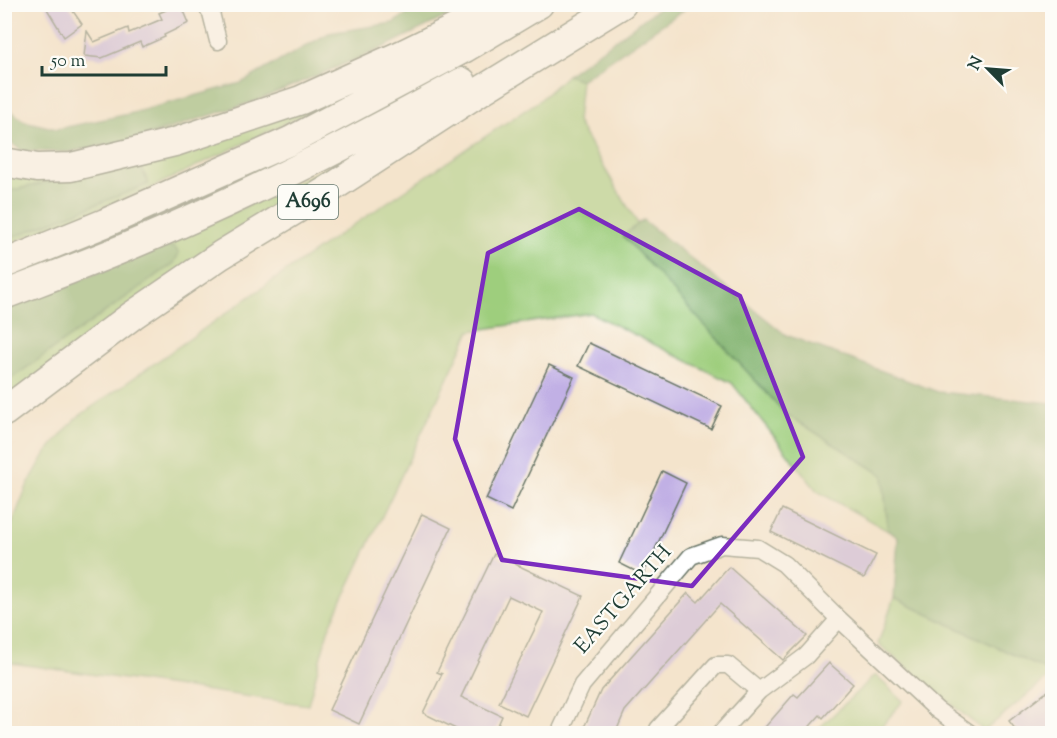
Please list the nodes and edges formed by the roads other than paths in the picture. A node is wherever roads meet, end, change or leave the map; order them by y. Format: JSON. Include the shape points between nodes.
{"nodes":[{"id":1,"x":205,"y":4,"type":"edge"},
{"id":2,"x":505,"y":4,"type":"edge"},
{"id":3,"x":539,"y":4,"type":"edge"},
{"id":4,"x":596,"y":4,"type":"edge"},
{"id":5,"x":622,"y":4,"type":"edge"},
{"id":6,"x":218,"y":41,"type":"dead end"},
{"id":7,"x":4,"y":162,"type":"edge"},
{"id":8,"x":4,"y":264,"type":"edge"},
{"id":9,"x":4,"y":296,"type":"edge"},
{"id":10,"x":4,"y":412,"type":"edge"},
{"id":11,"x":839,"y":619,"type":"junction"},
{"id":12,"x":759,"y":691,"type":"junction"},
{"id":13,"x":559,"y":734,"type":"edge"},
{"id":14,"x":658,"y":734,"type":"edge"},
{"id":15,"x":720,"y":734,"type":"edge"},
{"id":16,"x":971,"y":734,"type":"edge"}],
"edges":[{"from":1,"to":6,"type":"street"},
{"from":2,"to":7,"type":"highway","via":[[301,100],[175,142],[71,166],[37,168]]},
{"from":3,"to":8,"type":"highway","via":[[290,141]]},
{"from":4,"to":9,"type":"highway","number":"A696","via":[[530,45],[348,143],[135,243]]},
{"from":5,"to":10,"type":"highway","number":"A696","via":[[221,255]]},
{"from":11,"to":12,"type":"street","via":[[806,656]]},
{"from":11,"to":13,"type":"street","name":"EASTGARTH","via":[[784,564],[758,548],[722,545],[691,556],[582,685]]},
{"from":11,"to":16,"type":"street","name":"EASTGARTH","via":[[937,710]]},
{"from":12,"to":14,"type":"street","via":[[728,664],[716,665],[658,729]]},
{"from":12,"to":15,"type":"street"}]}
